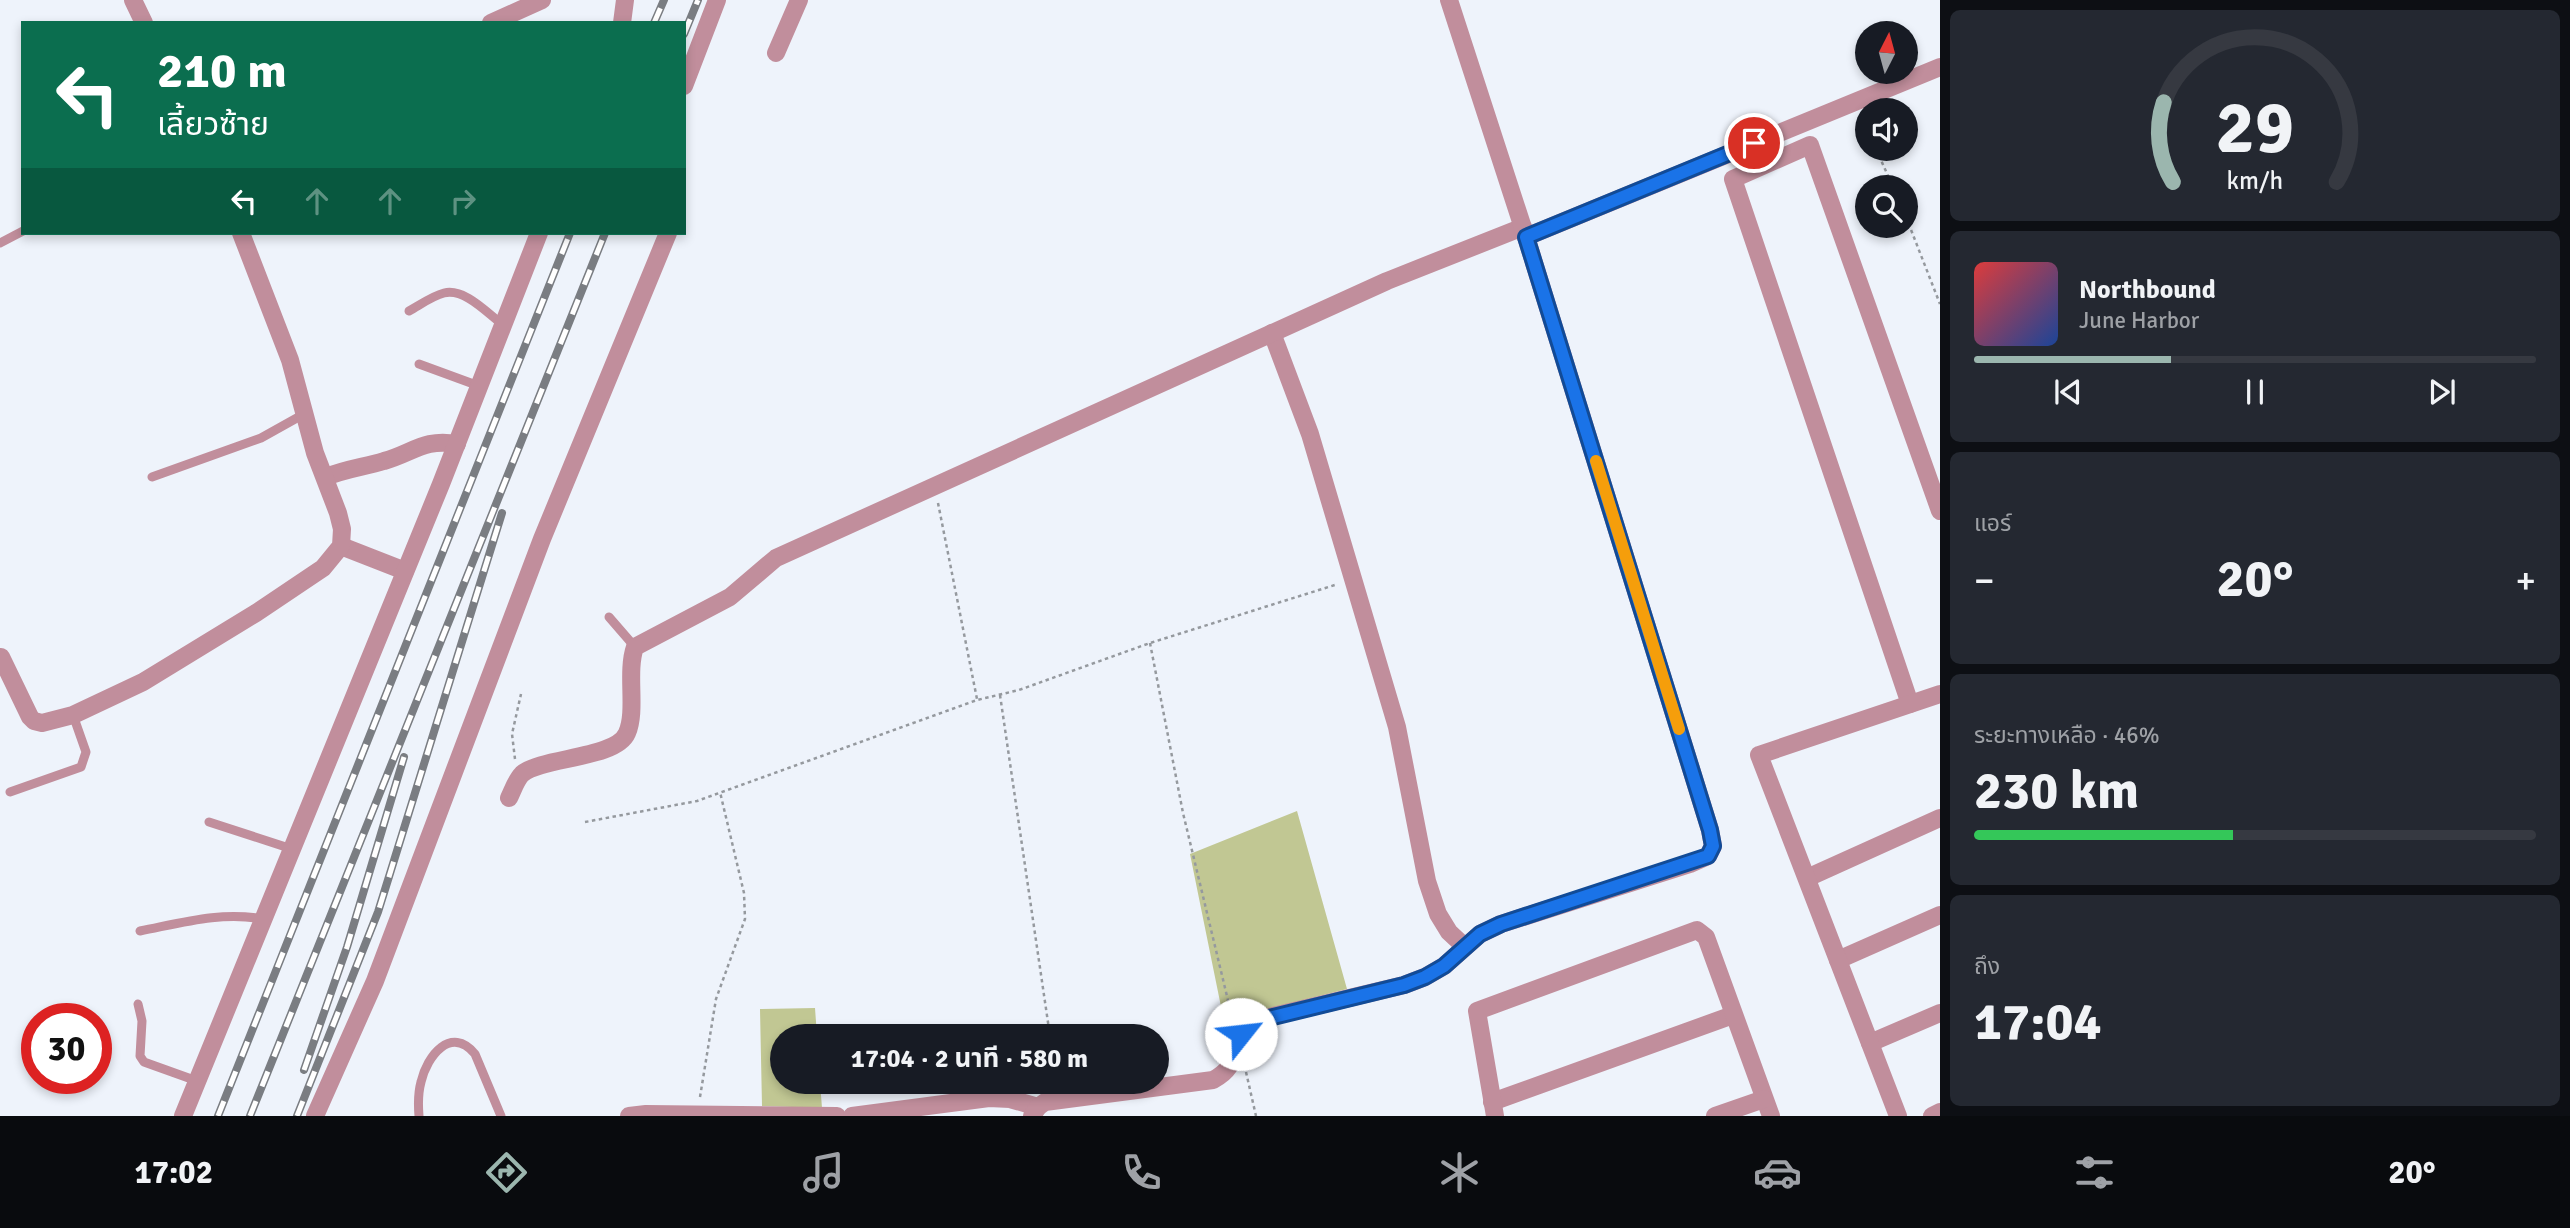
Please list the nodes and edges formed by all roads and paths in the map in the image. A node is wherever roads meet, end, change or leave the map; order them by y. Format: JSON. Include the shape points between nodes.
{"nodes":[{"id":1,"x":133,"y":0,"type":"edge"},
{"id":2,"x":542,"y":0,"type":"edge"},
{"id":3,"x":625,"y":0,"type":"edge"},
{"id":4,"x":717,"y":0,"type":"edge"},
{"id":5,"x":799,"y":0,"type":"edge"},
{"id":6,"x":1449,"y":0,"type":"edge"},
{"id":7,"x":143,"y":21,"type":"edge"},
{"id":8,"x":494,"y":21,"type":"edge"},
{"id":9,"x":622,"y":21,"type":"edge"},
{"id":10,"x":776,"y":53,"type":"dead end"},
{"id":11,"x":1940,"y":67,"type":"edge"},
{"id":12,"x":686,"y":81,"type":"edge"},
{"id":13,"x":21,"y":232,"type":"edge"},
{"id":14,"x":1525,"y":232,"type":"junction"},
{"id":15,"x":242,"y":235,"type":"edge"},
{"id":16,"x":538,"y":235,"type":"edge"},
{"id":17,"x":667,"y":235,"type":"edge"},
{"id":18,"x":1914,"y":238,"type":"edge"},
{"id":19,"x":0,"y":243,"type":"edge"},
{"id":20,"x":1940,"y":304,"type":"edge"},
{"id":21,"x":409,"y":311,"type":"dead end"},
{"id":22,"x":502,"y":324,"type":"junction"},
{"id":23,"x":1272,"y":333,"type":"junction"},
{"id":24,"x":419,"y":364,"type":"dead end"},
{"id":25,"x":479,"y":386,"type":"junction"},
{"id":26,"x":304,"y":414,"type":"junction"},
{"id":27,"x":457,"y":444,"type":"junction"},
{"id":28,"x":152,"y":477,"type":"dead end"},
{"id":29,"x":326,"y":477,"type":"junction"},
{"id":30,"x":934,"y":486,"type":"junction"},
{"id":31,"x":1940,"y":511,"type":"edge"},
{"id":32,"x":341,"y":547,"type":"junction"},
{"id":33,"x":405,"y":571,"type":"junction"},
{"id":34,"x":1353,"y":579,"type":"junction"},
{"id":35,"x":610,"y":617,"type":"dead end"},
{"id":36,"x":1150,"y":643,"type":"junction"},
{"id":37,"x":635,"y":646,"type":"junction"},
{"id":38,"x":1,"y":657,"type":"edge"},
{"id":39,"x":521,"y":694,"type":"dead end"},
{"id":40,"x":1940,"y":694,"type":"edge"},
{"id":41,"x":1000,"y":695,"type":"junction"},
{"id":42,"x":977,"y":700,"type":"junction"},
{"id":43,"x":1910,"y":704,"type":"junction"},
{"id":44,"x":73,"y":715,"type":"junction"},
{"id":45,"x":520,"y":776,"type":"junction"},
{"id":46,"x":10,"y":792,"type":"dead end"},
{"id":47,"x":720,"y":792,"type":"junction"},
{"id":48,"x":509,"y":798,"type":"dead end"},
{"id":49,"x":1940,"y":818,"type":"edge"},
{"id":50,"x":209,"y":822,"type":"dead end"},
{"id":51,"x":585,"y":822,"type":"dead end"},
{"id":52,"x":292,"y":849,"type":"junction"},
{"id":53,"x":1807,"y":878,"type":"junction"},
{"id":54,"x":1940,"y":915,"type":"edge"},
{"id":55,"x":263,"y":919,"type":"junction"},
{"id":56,"x":140,"y":931,"type":"dead end"},
{"id":57,"x":1464,"y":946,"type":"junction"},
{"id":58,"x":1838,"y":960,"type":"junction"},
{"id":59,"x":138,"y":1004,"type":"dead end"},
{"id":60,"x":1940,"y":1013,"type":"edge"},
{"id":61,"x":1733,"y":1015,"type":"junction"},
{"id":62,"x":1048,"y":1024,"type":"edge"},
{"id":63,"x":1238,"y":1042,"type":"junction"},
{"id":64,"x":1870,"y":1043,"type":"junction"},
{"id":65,"x":197,"y":1081,"type":"junction"},
{"id":66,"x":1764,"y":1098,"type":"junction"},
{"id":67,"x":1493,"y":1109,"type":"edge"},
{"id":68,"x":1035,"y":1111,"type":"edge"},
{"id":69,"x":1940,"y":1112,"type":"edge"},
{"id":70,"x":696,"y":1114,"type":"junction"},
{"id":71,"x":183,"y":1116,"type":"edge"},
{"id":72,"x":315,"y":1116,"type":"edge"},
{"id":73,"x":419,"y":1116,"type":"edge"},
{"id":74,"x":501,"y":1116,"type":"edge"},
{"id":75,"x":629,"y":1116,"type":"edge"},
{"id":76,"x":837,"y":1116,"type":"edge"},
{"id":77,"x":852,"y":1116,"type":"edge"},
{"id":78,"x":1256,"y":1116,"type":"edge"},
{"id":79,"x":1715,"y":1116,"type":"edge"},
{"id":80,"x":1771,"y":1116,"type":"edge"},
{"id":81,"x":1898,"y":1116,"type":"edge"},
{"id":82,"x":1932,"y":1116,"type":"edge"}],
"edges":[{"from":1,"to":7,"type":"street"},
{"from":2,"to":8,"type":"street","via":[[510,10]]},
{"from":3,"to":9,"type":"street"},
{"from":4,"to":12,"type":"street"},
{"from":5,"to":10,"type":"street"},
{"from":6,"to":14,"type":"street"},
{"from":11,"to":14,"type":"street"},
{"from":13,"to":19,"type":"lane"},
{"from":14,"to":23,"type":"street","via":[[1387,281]]},
{"from":14,"to":57,"type":"street","via":[[1713,846],[1708,856],[1501,924]]},
{"from":15,"to":26,"type":"street","via":[[290,360]]},
{"from":16,"to":22,"type":"street"},
{"from":17,"to":72,"type":"street","via":[[542,539],[375,981]]},
{"from":18,"to":20,"type":"path"},
{"from":21,"to":22,"type":"lane","via":[[454,292]]},
{"from":22,"to":25,"type":"street"},
{"from":23,"to":30,"type":"street"},
{"from":23,"to":34,"type":"street","via":[[1310,434]]},
{"from":24,"to":25,"type":"lane"},
{"from":25,"to":27,"type":"street"},
{"from":26,"to":28,"type":"lane","via":[[261,438]]},
{"from":26,"to":29,"type":"street"},
{"from":27,"to":29,"type":"street","via":[[428,443]]},
{"from":27,"to":33,"type":"street"},
{"from":29,"to":32,"type":"street","via":[[342,528]]},
{"from":30,"to":37,"type":"street","via":[[776,558],[730,597]]},
{"from":30,"to":42,"type":"path"},
{"from":31,"to":43,"type":"street","via":[[1810,145],[1732,179]]},
{"from":32,"to":33,"type":"street"},
{"from":32,"to":44,"type":"street","via":[[323,568],[256,613],[143,682]]},
{"from":33,"to":52,"type":"street"},
{"from":34,"to":36,"type":"path"},
{"from":34,"to":57,"type":"street","via":[[1398,727],[1427,881],[1438,915]]},
{"from":35,"to":37,"type":"lane"},
{"from":36,"to":41,"type":"path"},
{"from":36,"to":63,"type":"path","via":[[1183,813]]},
{"from":37,"to":45,"type":"street","via":[[629,723],[622,741]]},
{"from":38,"to":44,"type":"street","via":[[34,721]]},
{"from":39,"to":45,"type":"path","via":[[512,734]]},
{"from":40,"to":43,"type":"street"},
{"from":41,"to":42,"type":"path"},
{"from":41,"to":62,"type":"path"},
{"from":42,"to":47,"type":"path"},
{"from":43,"to":53,"type":"street","via":[[1759,755]]},
{"from":44,"to":46,"type":"lane","via":[[86,752],[80,767]]},
{"from":45,"to":48,"type":"street"},
{"from":47,"to":51,"type":"path","via":[[697,801]]},
{"from":47,"to":70,"type":"path","via":[[744,892],[745,919],[716,999]]},
{"from":49,"to":53,"type":"street"},
{"from":50,"to":52,"type":"lane"},
{"from":52,"to":55,"type":"street"},
{"from":53,"to":58,"type":"street"},
{"from":54,"to":58,"type":"street"},
{"from":55,"to":56,"type":"lane","via":[[224,915]]},
{"from":55,"to":65,"type":"street"},
{"from":57,"to":63,"type":"street","via":[[1425,977],[1261,1020],[1248,1027]]},
{"from":58,"to":64,"type":"street"},
{"from":59,"to":65,"type":"lane","via":[[144,1062]]},
{"from":60,"to":64,"type":"street"},
{"from":61,"to":66,"type":"street"},
{"from":61,"to":67,"type":"street"},
{"from":61,"to":67,"type":"street","via":[[1706,937],[1697,930],[1477,1012]]},
{"from":63,"to":68,"type":"street","via":[[1230,1067],[1213,1080],[1060,1099],[1045,1102]]},
{"from":63,"to":78,"type":"path"},
{"from":64,"to":81,"type":"street"},
{"from":65,"to":71,"type":"street"},
{"from":66,"to":79,"type":"street"},
{"from":66,"to":80,"type":"street"},
{"from":68,"to":77,"type":"street","via":[[1010,1099],[989,1098]]},
{"from":69,"to":82,"type":"street"},
{"from":70,"to":75,"type":"street"},
{"from":70,"to":76,"type":"street"},
{"from":73,"to":74,"type":"lane","via":[[421,1080],[431,1057],[447,1043],[460,1041],[475,1054]]}]}
